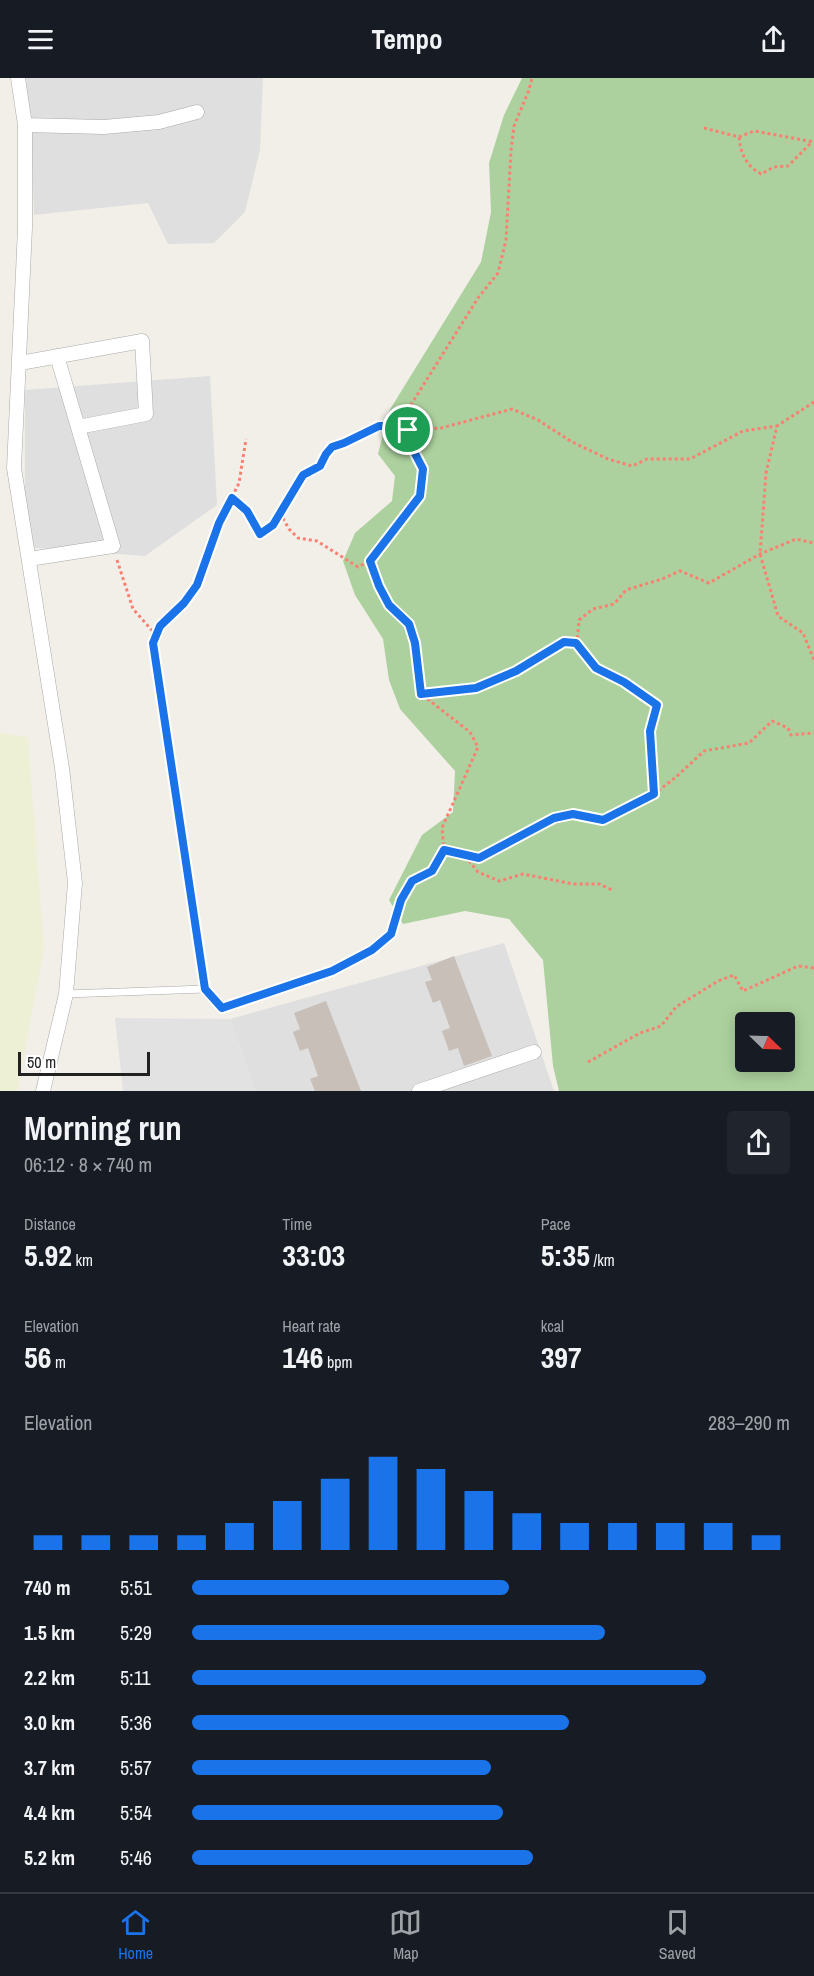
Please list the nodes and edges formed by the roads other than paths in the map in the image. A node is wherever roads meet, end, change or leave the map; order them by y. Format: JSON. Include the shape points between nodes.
{"nodes":[{"id":1,"x":18,"y":78,"type":"edge"},
{"id":2,"x":197,"y":112,"type":"dead end"},
{"id":3,"x":25,"y":125,"type":"junction"},
{"id":4,"x":57,"y":356,"type":"junction"},
{"id":5,"x":20,"y":363,"type":"junction"},
{"id":6,"x":78,"y":427,"type":"junction"},
{"id":7,"x":29,"y":559,"type":"junction"},
{"id":8,"x":156,"y":670,"type":"road end"},
{"id":9,"x":332,"y":971,"type":"road end"},
{"id":10,"x":205,"y":989,"type":"junction"},
{"id":11,"x":66,"y":994,"type":"junction"},
{"id":12,"x":534,"y":1052,"type":"dead end"},
{"id":13,"x":43,"y":1091,"type":"edge"},
{"id":14,"x":419,"y":1091,"type":"edge"}],
"edges":[{"from":1,"to":3,"type":"street"},
{"from":2,"to":3,"type":"street","via":[[159,122],[104,127]]},
{"from":3,"to":5,"type":"street"},
{"from":4,"to":5,"type":"street"},
{"from":4,"to":6,"type":"street"},
{"from":4,"to":6,"type":"street","via":[[142,341],[146,414]]},
{"from":5,"to":7,"type":"street","via":[[14,468]]},
{"from":6,"to":7,"type":"street","via":[[113,546]]},
{"from":7,"to":11,"type":"street","via":[[62,768],[75,883]]},
{"from":8,"to":10,"type":"lane"},
{"from":9,"to":10,"type":"lane","via":[[222,1008]]},
{"from":10,"to":11,"type":"lane"},
{"from":11,"to":13,"type":"street"},
{"from":12,"to":14,"type":"street"}]}
